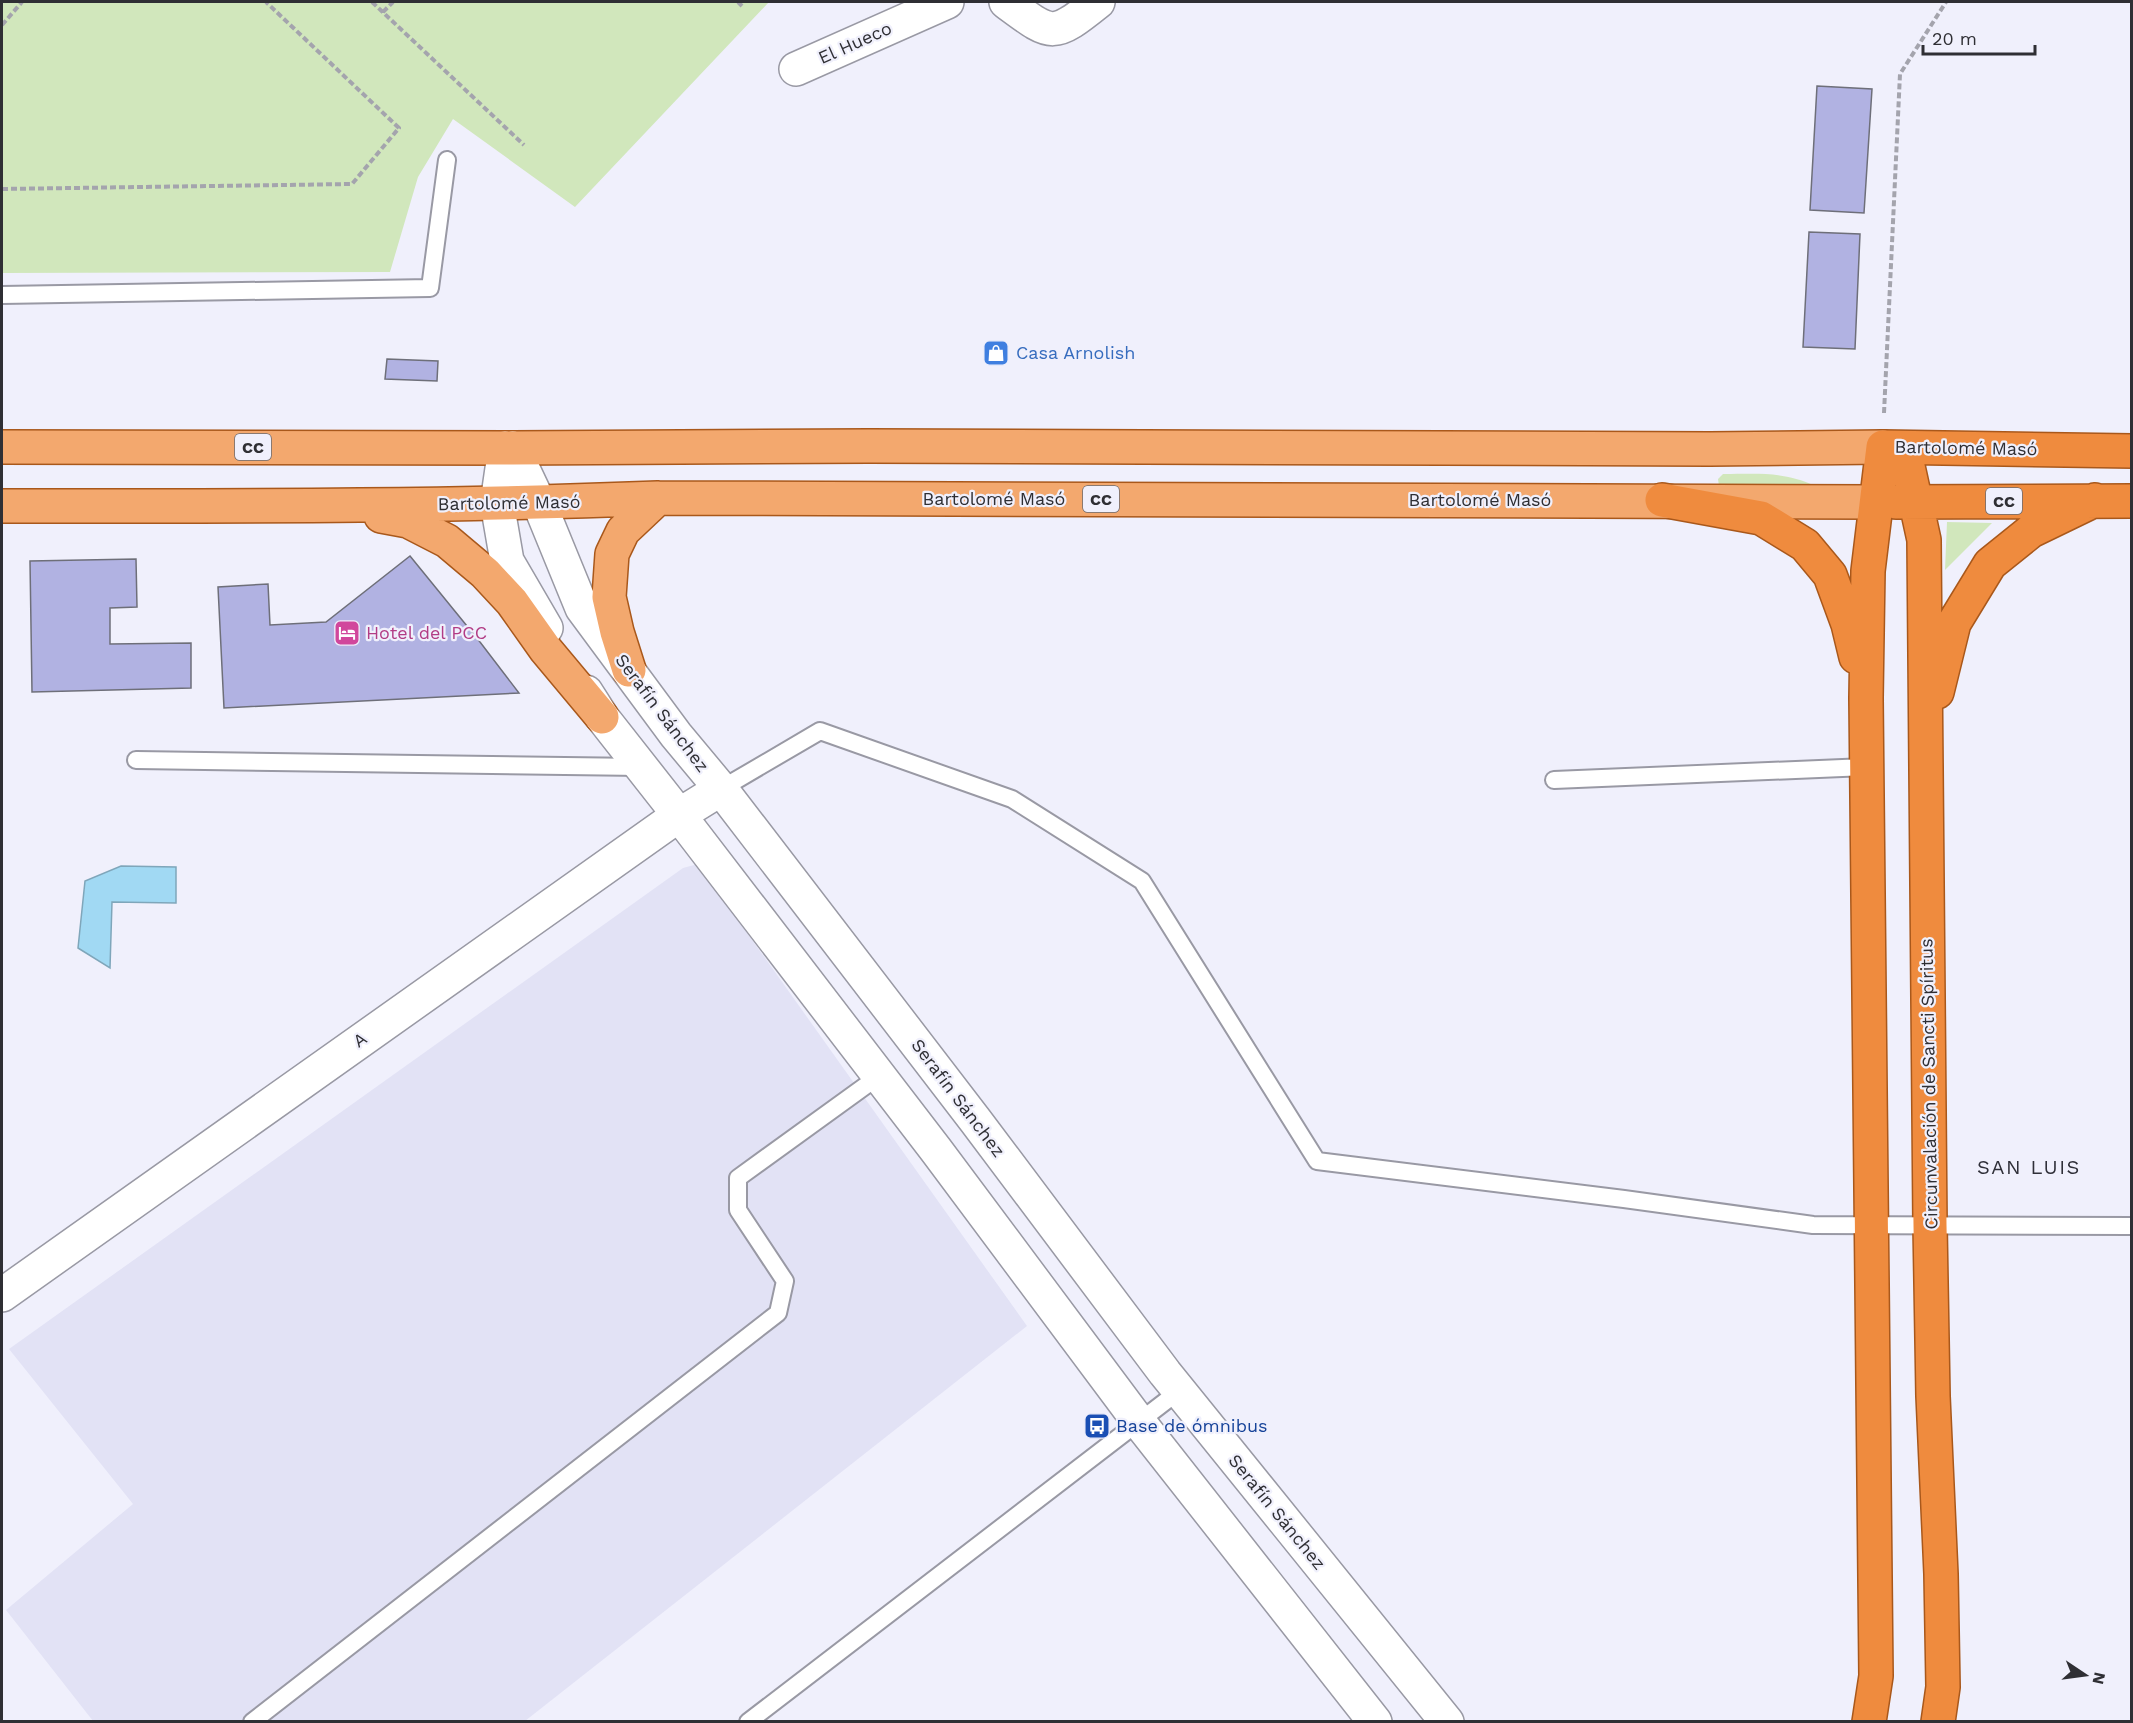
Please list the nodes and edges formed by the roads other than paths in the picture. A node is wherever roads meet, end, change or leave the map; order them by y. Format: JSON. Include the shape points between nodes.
{"nodes":[{"id":1,"x":947,"y":2,"type":"edge"},
{"id":2,"x":1006,"y":2,"type":"edge"},
{"id":3,"x":1098,"y":2,"type":"edge"},
{"id":4,"x":795,"y":69,"type":"dead end"},
{"id":5,"x":447,"y":160,"type":"dead end"},
{"id":6,"x":2,"y":295,"type":"edge"},
{"id":7,"x":2,"y":447,"type":"edge"},
{"id":8,"x":1893,"y":447,"type":"junction"},
{"id":9,"x":509,"y":448,"type":"junction"},
{"id":10,"x":2132,"y":451,"type":"edge"},
{"id":11,"x":658,"y":498,"type":"junction"},
{"id":12,"x":1662,"y":500,"type":"junction"},
{"id":13,"x":2095,"y":500,"type":"junction"},
{"id":14,"x":2132,"y":501,"type":"edge"},
{"id":15,"x":1876,"y":502,"type":"junction"},
{"id":16,"x":1917,"y":502,"type":"junction"},
{"id":17,"x":498,"y":503,"type":"junction"},
{"id":18,"x":539,"y":503,"type":"junction"},
{"id":19,"x":2,"y":506,"type":"edge"},
{"id":20,"x":326,"y":506,"type":"junction"},
{"id":21,"x":629,"y":670,"type":"junction"},
{"id":22,"x":1866,"y":698,"type":"junction"},
{"id":23,"x":602,"y":717,"type":"junction"},
{"id":24,"x":136,"y":760,"type":"dead end"},
{"id":25,"x":641,"y":767,"type":"junction"},
{"id":26,"x":1866,"y":767,"type":"junction"},
{"id":27,"x":1554,"y":780,"type":"dead end"},
{"id":28,"x":1925,"y":786,"type":"junction"},
{"id":29,"x":721,"y":789,"type":"junction"},
{"id":30,"x":679,"y":815,"type":"junction"},
{"id":31,"x":879,"y":1076,"type":"junction"},
{"id":32,"x":1930,"y":1225,"type":"junction"},
{"id":33,"x":1871,"y":1226,"type":"junction"},
{"id":34,"x":2132,"y":1226,"type":"edge"},
{"id":35,"x":2,"y":1295,"type":"edge"},
{"id":36,"x":1179,"y":1391,"type":"junction"},
{"id":37,"x":1139,"y":1422,"type":"junction"},
{"id":38,"x":252,"y":1722,"type":"edge"},
{"id":39,"x":748,"y":1722,"type":"edge"},
{"id":40,"x":1375,"y":1722,"type":"edge"},
{"id":41,"x":1447,"y":1722,"type":"edge"},
{"id":42,"x":1869,"y":1722,"type":"edge"},
{"id":43,"x":1938,"y":1722,"type":"edge"}],
"edges":[{"from":1,"to":4,"type":"main road","name":"El Hueco"},
{"from":2,"to":3,"type":"main road","via":[[1051,30],[1070,25]]},
{"from":5,"to":6,"type":"lane","via":[[430,288]]},
{"from":7,"to":9,"type":"main road","name":"Bartolomé Masó","number":"CC"},
{"from":8,"to":9,"type":"main road","name":"Bartolomé Masó","number":"CC"},
{"from":8,"to":10,"type":"highway","name":"Bartolomé Masó","number":"CC"},
{"from":8,"to":15,"type":"highway"},
{"from":8,"to":16,"type":"highway","name":"Circunvalación de Sancti Spíritus"},
{"from":9,"to":17,"type":"main road"},
{"from":9,"to":18,"type":"main road","name":"Serafín Sánchez"},
{"from":11,"to":12,"type":"main road","name":"Bartolomé Masó","number":"CC"},
{"from":11,"to":18,"type":"main road","name":"Bartolomé Masó","number":"CC"},
{"from":11,"to":21,"type":"main road","via":[[623,531],[612,554],[609,597]]},
{"from":12,"to":15,"type":"main road","name":"Bartolomé Masó","number":"CC"},
{"from":12,"to":22,"type":"highway","via":[[1761,518],[1805,545],[1830,575],[1848,624]]},
{"from":13,"to":14,"type":"highway","name":"Bartolomé Masó","number":"CC"},
{"from":13,"to":16,"type":"highway","name":"Bartolomé Masó","number":"CC"},
{"from":13,"to":28,"type":"highway","via":[[2031,531],[1990,564],[1954,622],[1933,706]]},
{"from":15,"to":16,"type":"highway","name":"Bartolomé Masó","number":"CC"},
{"from":15,"to":22,"type":"highway","via":[[1868,571]]},
{"from":16,"to":28,"type":"highway","name":"Circunvalación de Sancti Spíritus","via":[[1924,540]]},
{"from":17,"to":18,"type":"main road","name":"Bartolomé Masó","number":"CC"},
{"from":17,"to":20,"type":"main road","name":"Bartolomé Masó","number":"CC"},
{"from":17,"to":23,"type":"main road","via":[[507,561]]},
{"from":18,"to":21,"type":"main road","name":"Serafín Sánchez","via":[[582,608]]},
{"from":19,"to":20,"type":"main road","name":"Bartolomé Masó","number":"CC"},
{"from":20,"to":23,"type":"main road","via":[[408,521],[447,541],[512,602]]},
{"from":21,"to":29,"type":"main road","name":"Serafín Sánchez"},
{"from":22,"to":26,"type":"highway"},
{"from":23,"to":25,"type":"main road"},
{"from":24,"to":25,"type":"lane"},
{"from":25,"to":30,"type":"main road"},
{"from":26,"to":27,"type":"lane"},
{"from":26,"to":33,"type":"highway"},
{"from":28,"to":32,"type":"highway","name":"Circunvalación de Sancti Spíritus"},
{"from":29,"to":30,"type":"main road","name":"A"},
{"from":29,"to":33,"type":"lane","via":[[820,731],[1012,800],[1132,874],[1142,881],[1317,1161],[1813,1225]]},
{"from":29,"to":36,"type":"main road","name":"Serafín Sánchez"},
{"from":30,"to":31,"type":"main road"},
{"from":30,"to":35,"type":"main road","name":"A"},
{"from":31,"to":37,"type":"main road"},
{"from":31,"to":38,"type":"lane","via":[[738,1178],[738,1210],[785,1281],[778,1313]]},
{"from":32,"to":33,"type":"lane"},
{"from":32,"to":34,"type":"lane"},
{"from":32,"to":43,"type":"highway","name":"Circunvalación de Sancti Spíritus","via":[[1943,1687]]},
{"from":33,"to":42,"type":"highway","via":[[1876,1676]]},
{"from":36,"to":37,"type":"lane"},
{"from":36,"to":41,"type":"main road","name":"Serafín Sánchez"},
{"from":37,"to":39,"type":"lane"},
{"from":37,"to":40,"type":"main road"}]}
